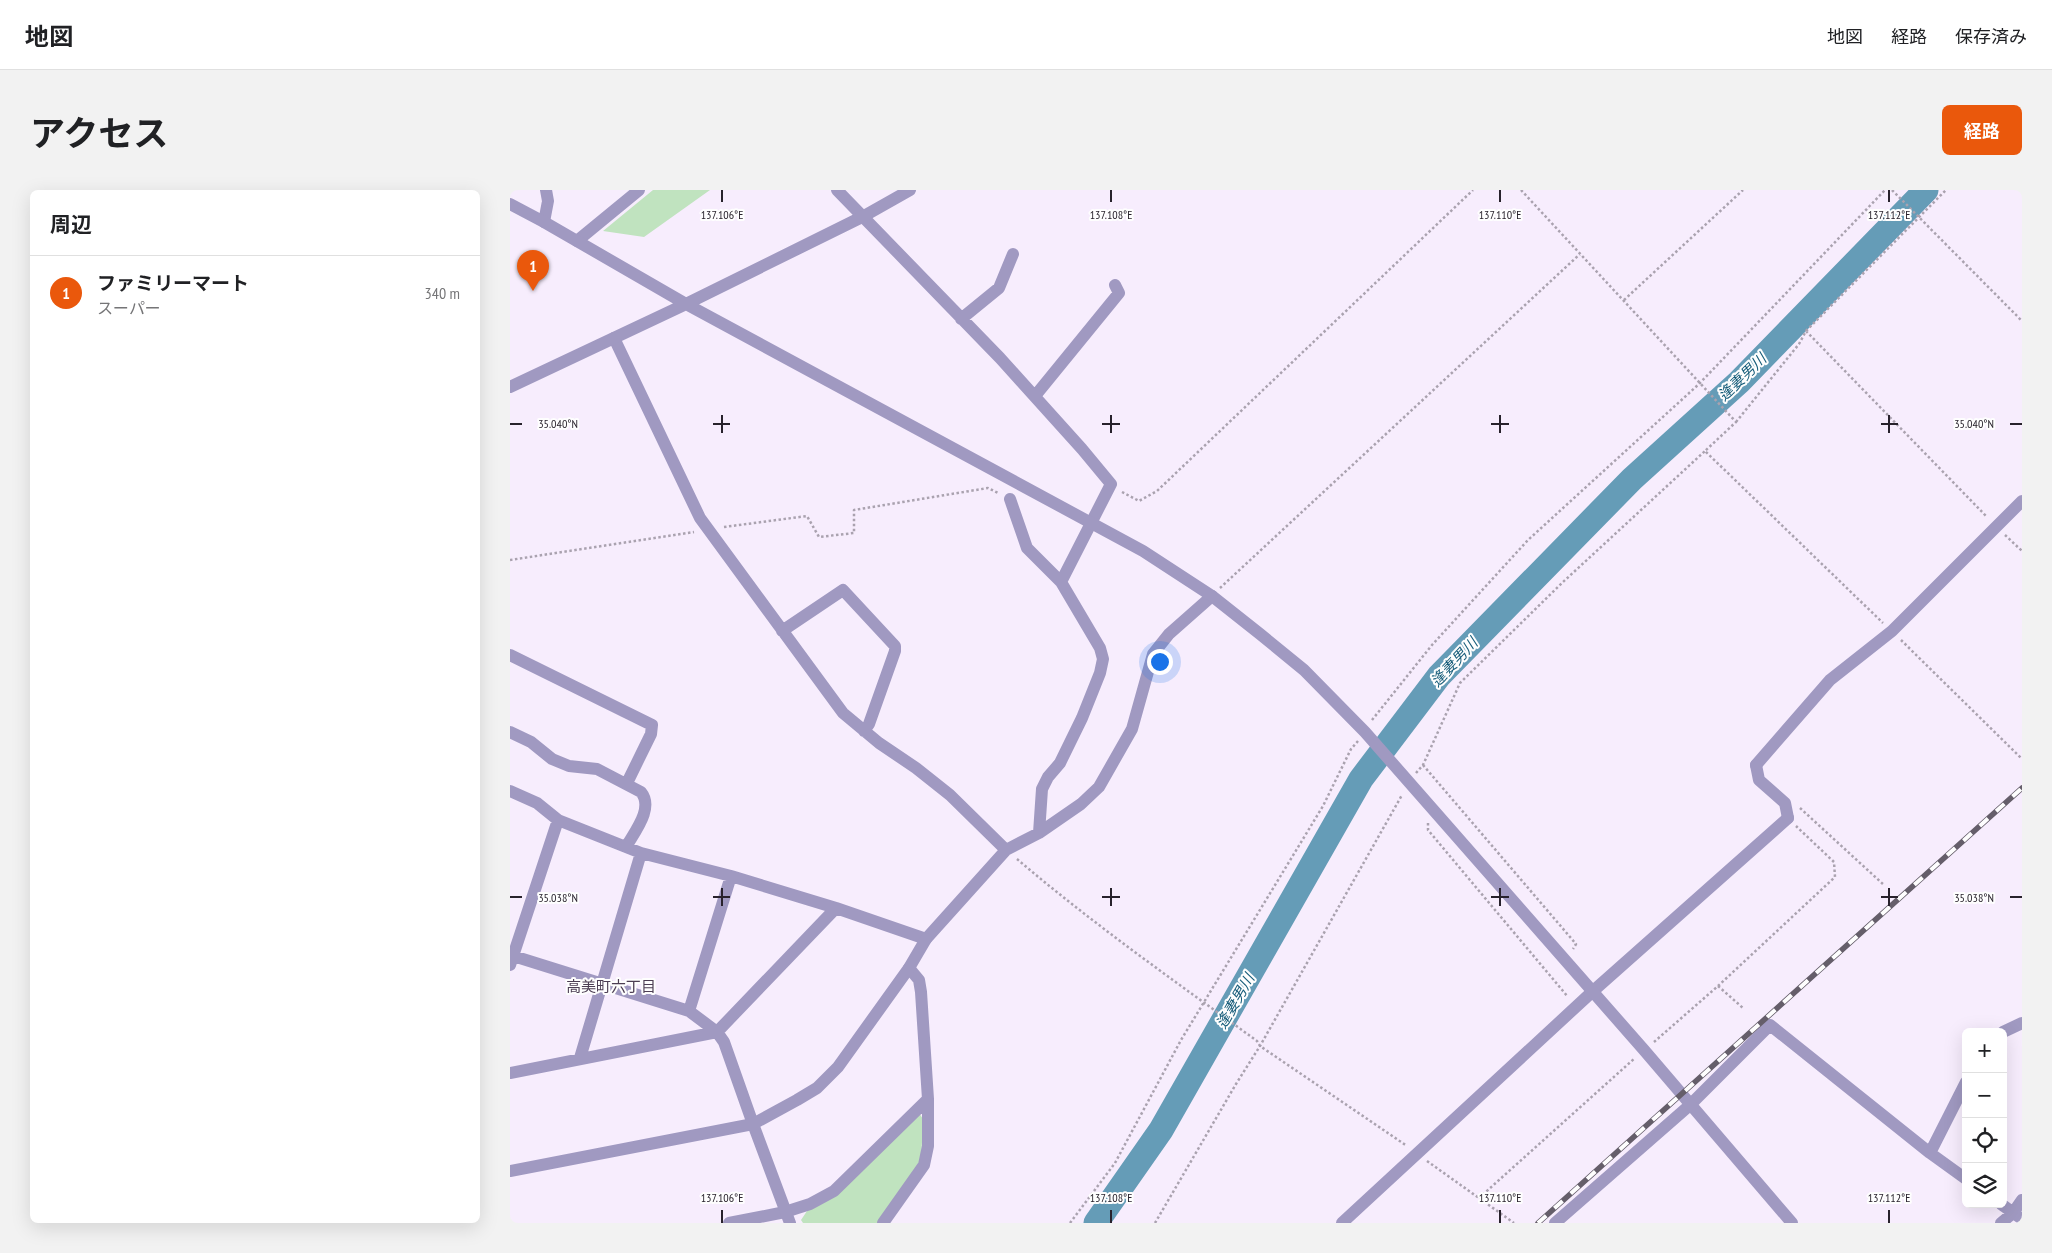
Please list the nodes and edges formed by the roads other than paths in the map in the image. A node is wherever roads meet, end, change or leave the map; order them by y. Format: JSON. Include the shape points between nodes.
{"nodes":[{"id":1,"x":546,"y":190,"type":"edge"},
{"id":2,"x":639,"y":190,"type":"edge"},
{"id":3,"x":838,"y":190,"type":"edge"},
{"id":4,"x":910,"y":190,"type":"edge"},
{"id":5,"x":510,"y":204,"type":"edge"},
{"id":6,"x":864,"y":216,"type":"junction"},
{"id":7,"x":544,"y":222,"type":"junction"},
{"id":8,"x":577,"y":242,"type":"junction"},
{"id":9,"x":1013,"y":254,"type":"dead end"},
{"id":10,"x":1115,"y":285,"type":"dead end"},
{"id":11,"x":686,"y":304,"type":"junction"},
{"id":12,"x":961,"y":319,"type":"junction"},
{"id":13,"x":614,"y":338,"type":"junction"},
{"id":14,"x":510,"y":387,"type":"edge"},
{"id":15,"x":1035,"y":396,"type":"junction"},
{"id":16,"x":1010,"y":499,"type":"road end"},
{"id":17,"x":2022,"y":501,"type":"edge"},
{"id":18,"x":1092,"y":523,"type":"junction"},
{"id":19,"x":1061,"y":582,"type":"junction"},
{"id":20,"x":1212,"y":596,"type":"junction"},
{"id":21,"x":782,"y":631,"type":"junction"},
{"id":22,"x":510,"y":654,"type":"edge"},
{"id":23,"x":864,"y":731,"type":"junction"},
{"id":24,"x":510,"y":732,"type":"edge"},
{"id":25,"x":627,"y":783,"type":"junction"},
{"id":26,"x":510,"y":791,"type":"edge"},
{"id":27,"x":558,"y":820,"type":"junction"},
{"id":28,"x":1039,"y":832,"type":"junction"},
{"id":29,"x":626,"y":847,"type":"junction"},
{"id":30,"x":1006,"y":850,"type":"junction"},
{"id":31,"x":641,"y":853,"type":"junction"},
{"id":32,"x":731,"y":876,"type":"junction"},
{"id":33,"x":836,"y":908,"type":"junction"},
{"id":34,"x":926,"y":940,"type":"junction"},
{"id":35,"x":511,"y":959,"type":"edge"},
{"id":36,"x":909,"y":968,"type":"junction"},
{"id":37,"x":601,"y":984,"type":"junction"},
{"id":38,"x":1592,"y":992,"type":"junction"},
{"id":39,"x":689,"y":1011,"type":"junction"},
{"id":40,"x":2022,"y":1023,"type":"edge"},
{"id":41,"x":2007,"y":1030,"type":"edge"},
{"id":42,"x":717,"y":1032,"type":"junction"},
{"id":43,"x":580,"y":1058,"type":"junction"},
{"id":44,"x":510,"y":1073,"type":"edge"},
{"id":45,"x":1962,"y":1090,"type":"edge"},
{"id":46,"x":928,"y":1099,"type":"junction"},
{"id":47,"x":1690,"y":1105,"type":"junction"},
{"id":48,"x":753,"y":1124,"type":"junction"},
{"id":49,"x":1930,"y":1153,"type":"junction"},
{"id":50,"x":510,"y":1171,"type":"edge"},
{"id":51,"x":1962,"y":1176,"type":"edge"},
{"id":52,"x":2022,"y":1200,"type":"edge"},
{"id":53,"x":2007,"y":1208,"type":"edge"},
{"id":54,"x":2018,"y":1216,"type":"edge"},
{"id":55,"x":788,"y":1217,"type":"edge"},
{"id":56,"x":729,"y":1223,"type":"edge"},
{"id":57,"x":883,"y":1223,"type":"edge"},
{"id":58,"x":1342,"y":1223,"type":"edge"},
{"id":59,"x":1555,"y":1223,"type":"edge"},
{"id":60,"x":1792,"y":1223,"type":"edge"},
{"id":61,"x":2001,"y":1223,"type":"edge"}],
"edges":[{"from":1,"to":7,"type":"street","via":[[548,201]]},
{"from":2,"to":8,"type":"street"},
{"from":3,"to":6,"type":"street"},
{"from":4,"to":6,"type":"street"},
{"from":5,"to":7,"type":"street"},
{"from":6,"to":11,"type":"street"},
{"from":6,"to":12,"type":"street"},
{"from":7,"to":8,"type":"street"},
{"from":8,"to":11,"type":"street"},
{"from":9,"to":12,"type":"street","via":[[998,288]]},
{"from":10,"to":15,"type":"street","via":[[1119,293]]},
{"from":11,"to":13,"type":"street"},
{"from":11,"to":18,"type":"street"},
{"from":12,"to":15,"type":"street"},
{"from":13,"to":14,"type":"street"},
{"from":13,"to":21,"type":"street","via":[[700,518]]},
{"from":15,"to":18,"type":"street","via":[[1111,484]]},
{"from":16,"to":19,"type":"street","via":[[1027,548]]},
{"from":17,"to":38,"type":"street","via":[[1892,631],[1830,680],[1756,765],[1759,780],[1785,803],[1788,818]]},
{"from":18,"to":19,"type":"street"},
{"from":18,"to":20,"type":"street","via":[[1143,551]]},
{"from":19,"to":28,"type":"street","via":[[1100,648],[1103,659],[1082,718],[1060,763],[1042,789]]},
{"from":20,"to":28,"type":"street","via":[[1169,634],[1154,654],[1132,729],[1099,787],[1081,804]]},
{"from":20,"to":38,"type":"street","via":[[1304,670],[1365,732]]},
{"from":21,"to":23,"type":"street","via":[[843,713]]},
{"from":21,"to":23,"type":"street","via":[[843,590],[895,646]]},
{"from":22,"to":25,"type":"street","via":[[652,725],[651,734]]},
{"from":23,"to":30,"type":"street","via":[[950,795]]},
{"from":24,"to":25,"type":"street","via":[[531,742],[552,759],[569,766],[597,769]]},
{"from":25,"to":29,"type":"street","via":[[644,795],[646,809]]},
{"from":26,"to":27,"type":"street","via":[[537,803]]},
{"from":27,"to":29,"type":"street"},
{"from":27,"to":35,"type":"street"},
{"from":28,"to":30,"type":"street"},
{"from":29,"to":31,"type":"street"},
{"from":30,"to":34,"type":"street"},
{"from":31,"to":32,"type":"street"},
{"from":31,"to":37,"type":"street"},
{"from":32,"to":33,"type":"street"},
{"from":32,"to":39,"type":"street"},
{"from":33,"to":34,"type":"street"},
{"from":33,"to":42,"type":"street"},
{"from":34,"to":36,"type":"street"},
{"from":35,"to":37,"type":"street"},
{"from":36,"to":46,"type":"street","via":[[919,980]]},
{"from":36,"to":48,"type":"street","via":[[829,1078]]},
{"from":37,"to":39,"type":"street"},
{"from":37,"to":43,"type":"street"},
{"from":38,"to":47,"type":"street"},
{"from":38,"to":58,"type":"street"},
{"from":39,"to":42,"type":"street"},
{"from":40,"to":41,"type":"street"},
{"from":42,"to":43,"type":"street"},
{"from":42,"to":48,"type":"street","via":[[724,1042]]},
{"from":43,"to":44,"type":"street"},
{"from":45,"to":49,"type":"street"},
{"from":46,"to":55,"type":"street","via":[[834,1191]]},
{"from":46,"to":57,"type":"street","via":[[928,1146],[924,1165]]},
{"from":47,"to":49,"type":"street","via":[[1770,1025]]},
{"from":47,"to":59,"type":"street"},
{"from":47,"to":60,"type":"street"},
{"from":48,"to":50,"type":"street"},
{"from":48,"to":55,"type":"street"},
{"from":49,"to":51,"type":"street"},
{"from":52,"to":54,"type":"street"},
{"from":53,"to":54,"type":"street"},
{"from":54,"to":61,"type":"street"},
{"from":55,"to":56,"type":"street"}]}
